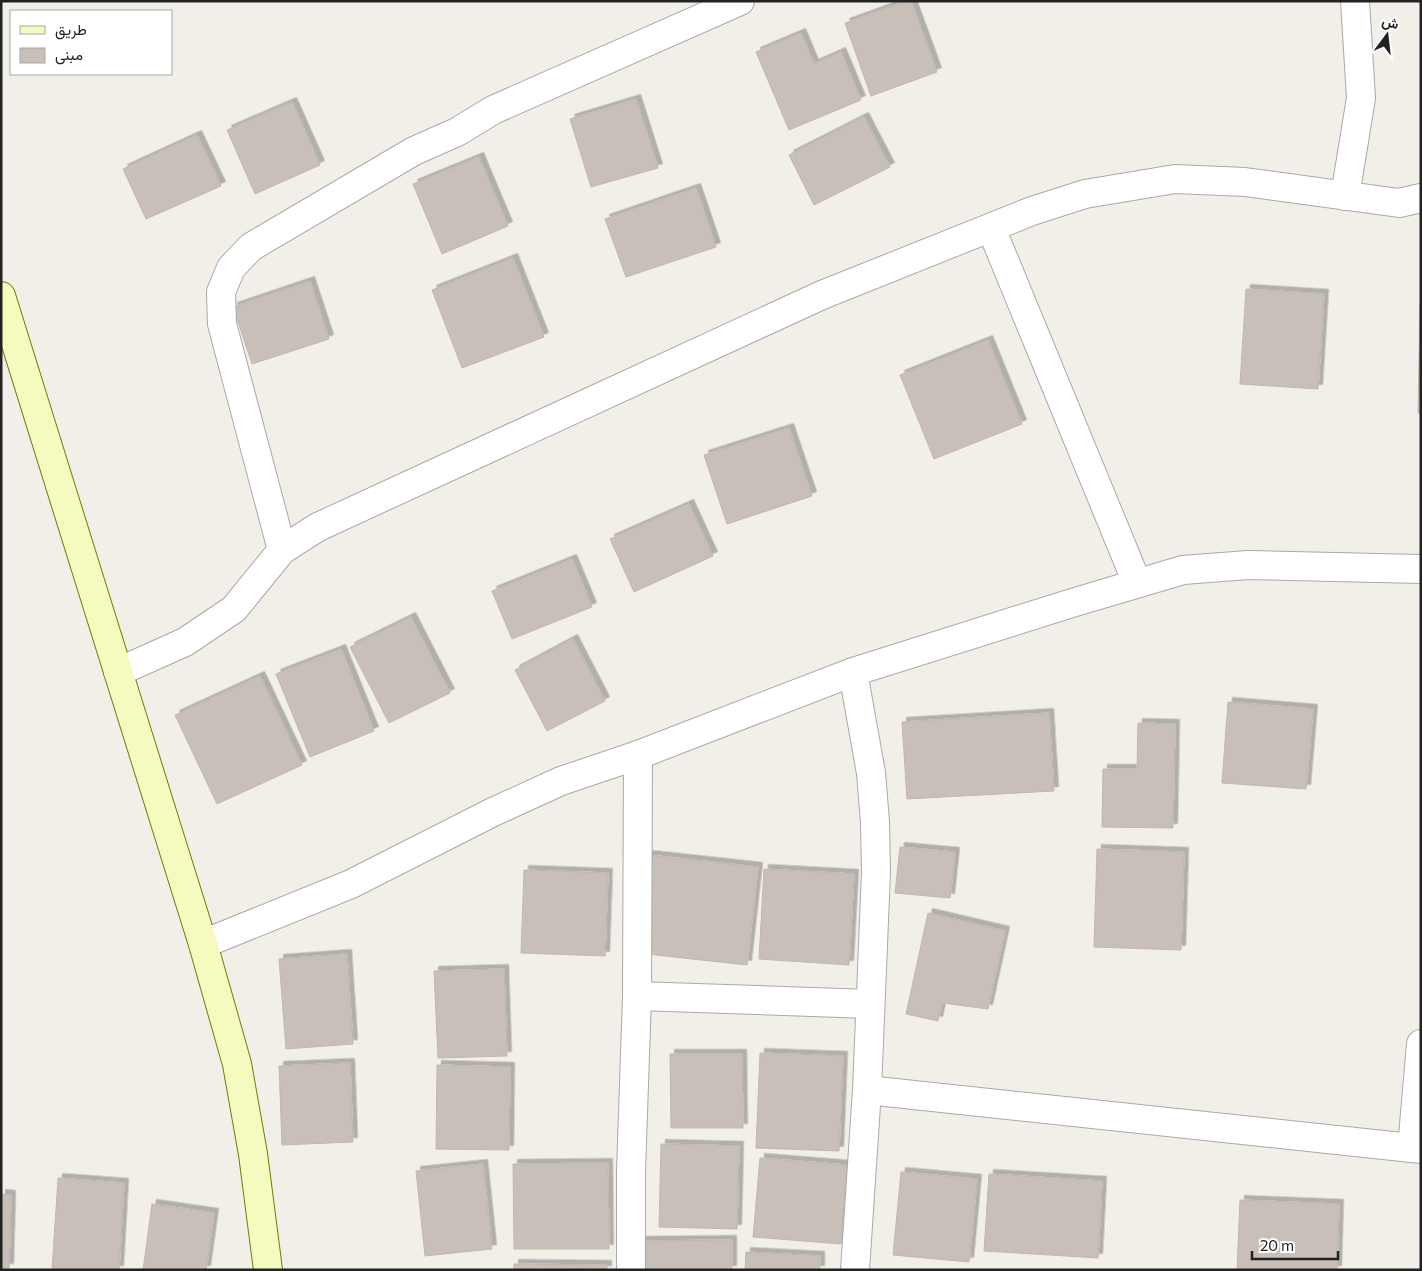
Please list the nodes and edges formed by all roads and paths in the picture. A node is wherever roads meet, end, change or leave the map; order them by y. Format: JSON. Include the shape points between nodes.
{"nodes":[{"id":1,"x":740,"y":1,"type":"edge"},
{"id":2,"x":1356,"y":1,"type":"edge"},
{"id":3,"x":1345,"y":196,"type":"junction"},
{"id":4,"x":1421,"y":198,"type":"edge"},
{"id":5,"x":991,"y":228,"type":"junction"},
{"id":6,"x":1,"y":296,"type":"edge"},
{"id":7,"x":282,"y":550,"type":"junction"},
{"id":8,"x":1421,"y":569,"type":"edge"},
{"id":9,"x":1137,"y":584,"type":"junction"},
{"id":10,"x":118,"y":672,"type":"junction"},
{"id":11,"x":853,"y":672,"type":"junction"},
{"id":12,"x":638,"y":755,"type":"junction"},
{"id":13,"x":203,"y":944,"type":"junction"},
{"id":14,"x":637,"y":996,"type":"junction"},
{"id":15,"x":870,"y":1004,"type":"junction"},
{"id":16,"x":1421,"y":1044,"type":"edge"},
{"id":17,"x":867,"y":1090,"type":"junction"},
{"id":18,"x":1416,"y":1149,"type":"edge"},
{"id":19,"x":268,"y":1270,"type":"edge"},
{"id":20,"x":631,"y":1270,"type":"edge"},
{"id":21,"x":855,"y":1270,"type":"edge"}],
"edges":[{"from":1,"to":7,"type":"street","via":[[493,110],[457,132],[414,151],[251,247],[231,268],[221,292],[222,324]]},
{"from":2,"to":3,"type":"street","via":[[1361,98]]},
{"from":3,"to":4,"type":"street","via":[[1400,203]]},
{"from":3,"to":5,"type":"street","via":[[1246,182],[1175,180],[1085,194]]},
{"from":5,"to":7,"type":"street","via":[[822,295],[318,527]]},
{"from":5,"to":9,"type":"street"},
{"from":6,"to":10,"type":"main road"},
{"from":7,"to":10,"type":"street","via":[[234,609],[185,642]]},
{"from":8,"to":9,"type":"street","via":[[1248,564],[1183,570]]},
{"from":9,"to":11,"type":"street"},
{"from":10,"to":13,"type":"main road"},
{"from":11,"to":12,"type":"street"},
{"from":11,"to":15,"type":"street","via":[[871,773],[875,822]]},
{"from":12,"to":13,"type":"street","via":[[561,781],[351,884]]},
{"from":12,"to":14,"type":"street"},
{"from":13,"to":19,"type":"main road","via":[[237,1064]]},
{"from":14,"to":15,"type":"street"},
{"from":14,"to":20,"type":"street"},
{"from":15,"to":17,"type":"street"},
{"from":16,"to":18,"type":"street"},
{"from":17,"to":18,"type":"street"},
{"from":17,"to":21,"type":"street"}]}
